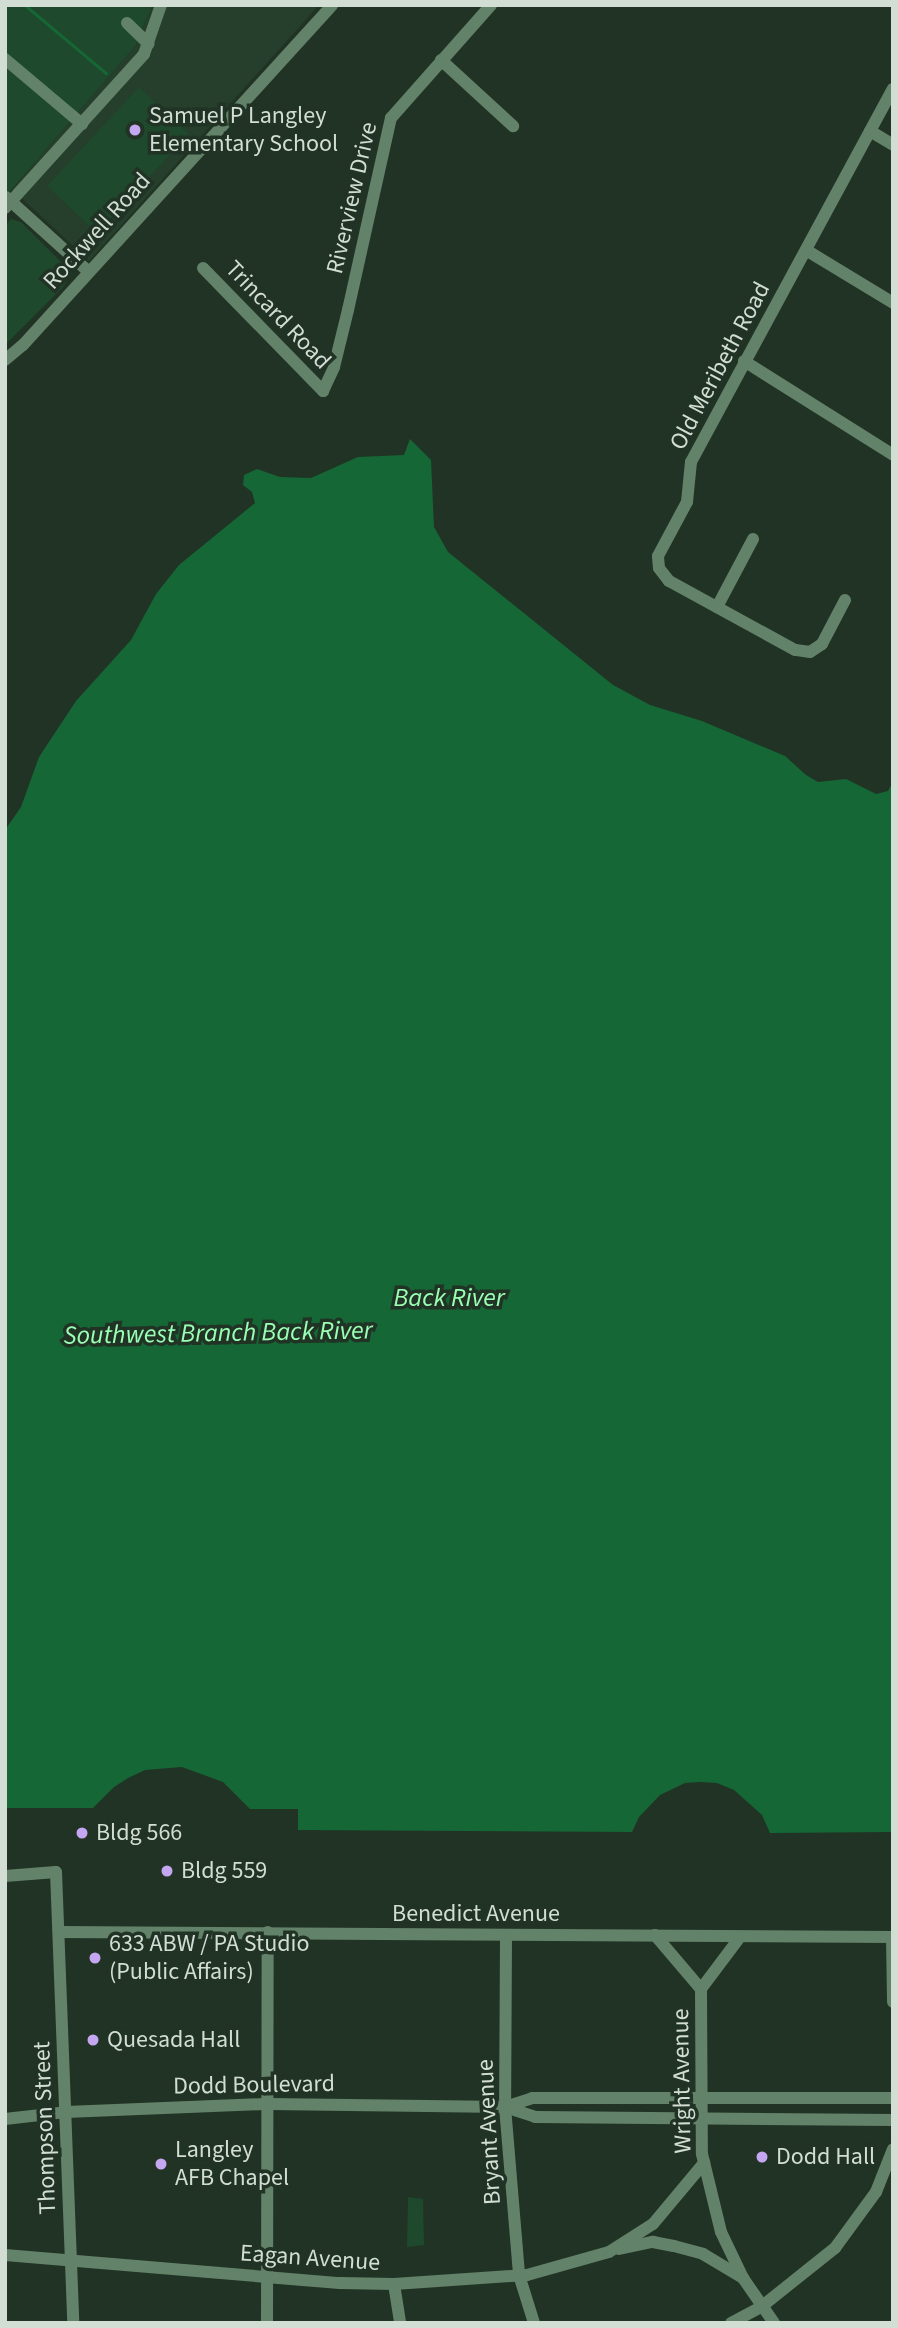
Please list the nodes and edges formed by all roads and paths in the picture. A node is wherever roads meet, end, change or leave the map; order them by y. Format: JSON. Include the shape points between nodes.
{"nodes":[{"id":1,"x":161,"y":5,"type":"edge"},
{"id":2,"x":332,"y":5,"type":"edge"},
{"id":3,"x":491,"y":5,"type":"edge"},
{"id":4,"x":127,"y":23,"type":"dead end"},
{"id":5,"x":149,"y":44,"type":"junction"},
{"id":6,"x":5,"y":59,"type":"edge"},
{"id":7,"x":441,"y":60,"type":"junction"},
{"id":8,"x":893,"y":89,"type":"edge"},
{"id":9,"x":82,"y":124,"type":"junction"},
{"id":10,"x":513,"y":126,"type":"dead end"},
{"id":11,"x":870,"y":131,"type":"junction"},
{"id":12,"x":893,"y":145,"type":"edge"},
{"id":13,"x":7,"y":202,"type":"edge"},
{"id":14,"x":806,"y":250,"type":"junction"},
{"id":15,"x":203,"y":268,"type":"dead end"},
{"id":16,"x":88,"y":271,"type":"junction"},
{"id":17,"x":893,"y":303,"type":"edge"},
{"id":18,"x":5,"y":360,"type":"edge"},
{"id":19,"x":744,"y":362,"type":"junction"},
{"id":20,"x":323,"y":391,"type":"joint"},
{"id":21,"x":893,"y":456,"type":"edge"},
{"id":22,"x":753,"y":539,"type":"dead end"},
{"id":23,"x":845,"y":600,"type":"dead end"},
{"id":24,"x":717,"y":607,"type":"junction"},
{"id":25,"x":5,"y":1876,"type":"edge"},
{"id":26,"x":59,"y":1932,"type":"junction"},
{"id":27,"x":268,"y":1932,"type":"junction"},
{"id":28,"x":655,"y":1935,"type":"junction"},
{"id":29,"x":506,"y":1936,"type":"junction"},
{"id":30,"x":740,"y":1937,"type":"junction"},
{"id":31,"x":892,"y":1937,"type":"edge"},
{"id":32,"x":701,"y":1989,"type":"junction"},
{"id":33,"x":893,"y":2002,"type":"edge"},
{"id":34,"x":700,"y":2097,"type":"junction"},
{"id":35,"x":893,"y":2098,"type":"edge"},
{"id":36,"x":269,"y":2104,"type":"junction"},
{"id":37,"x":505,"y":2107,"type":"junction"},
{"id":38,"x":66,"y":2112,"type":"junction"},
{"id":39,"x":5,"y":2119,"type":"edge"},
{"id":40,"x":700,"y":2119,"type":"junction"},
{"id":41,"x":893,"y":2120,"type":"edge"},
{"id":42,"x":893,"y":2149,"type":"edge"},
{"id":43,"x":704,"y":2163,"type":"junction"},
{"id":44,"x":609,"y":2252,"type":"junction"},
{"id":45,"x":5,"y":2255,"type":"edge"},
{"id":46,"x":72,"y":2258,"type":"junction"},
{"id":47,"x":519,"y":2275,"type":"junction"},
{"id":48,"x":266,"y":2278,"type":"junction"},
{"id":49,"x":743,"y":2278,"type":"junction"},
{"id":50,"x":394,"y":2284,"type":"junction"},
{"id":51,"x":761,"y":2306,"type":"junction"},
{"id":52,"x":73,"y":2323,"type":"edge"},
{"id":53,"x":267,"y":2323,"type":"edge"},
{"id":54,"x":400,"y":2323,"type":"edge"},
{"id":55,"x":534,"y":2323,"type":"edge"},
{"id":56,"x":731,"y":2323,"type":"edge"},
{"id":57,"x":774,"y":2323,"type":"edge"}],
"edges":[{"from":1,"to":5,"type":"street"},
{"from":2,"to":16,"type":"street","name":"Rockwell Road"},
{"from":3,"to":7,"type":"street","name":"Riverview Drive"},
{"from":4,"to":5,"type":"street"},
{"from":5,"to":9,"type":"street"},
{"from":6,"to":9,"type":"street"},
{"from":7,"to":10,"type":"street"},
{"from":7,"to":20,"type":"street","name":"Riverview Drive","via":[[391,118],[334,367]]},
{"from":8,"to":11,"type":"street","name":"Old Meribeth Road"},
{"from":9,"to":13,"type":"street"},
{"from":11,"to":12,"type":"street"},
{"from":11,"to":14,"type":"street","name":"Old Meribeth Road"},
{"from":13,"to":16,"type":"street"},
{"from":14,"to":17,"type":"street"},
{"from":14,"to":19,"type":"street","name":"Old Meribeth Road"},
{"from":15,"to":20,"type":"street","name":"Trincard Road"},
{"from":16,"to":18,"type":"street","name":"Rockwell Road"},
{"from":19,"to":21,"type":"street"},
{"from":19,"to":24,"type":"street","name":"Old Meribeth Road","via":[[691,461],[687,502],[658,556],[659,568],[668,581]]},
{"from":22,"to":24,"type":"street"},
{"from":23,"to":24,"type":"street","name":"Old Meribeth Road","via":[[822,644],[810,652],[795,650]]},
{"from":25,"to":26,"type":"street","name":"Thompson Street","via":[[56,1872]]},
{"from":26,"to":27,"type":"street","name":"Benedict Avenue"},
{"from":26,"to":38,"type":"street","name":"Thompson Street"},
{"from":27,"to":29,"type":"street","name":"Benedict Avenue"},
{"from":27,"to":36,"type":"street"},
{"from":28,"to":29,"type":"street","name":"Benedict Avenue"},
{"from":28,"to":30,"type":"street","name":"Benedict Avenue"},
{"from":28,"to":32,"type":"street","name":"Wright Avenue"},
{"from":29,"to":37,"type":"street","name":"Bryant Avenue"},
{"from":30,"to":31,"type":"street","name":"Benedict Avenue"},
{"from":30,"to":32,"type":"street","name":"Wright Avenue"},
{"from":31,"to":33,"type":"street"},
{"from":32,"to":34,"type":"street","name":"Wright Avenue"},
{"from":34,"to":35,"type":"street","name":"Dodd Boulevard"},
{"from":34,"to":37,"type":"street","name":"Dodd Boulevard","via":[[532,2098]]},
{"from":34,"to":40,"type":"street","name":"Wright Avenue"},
{"from":36,"to":37,"type":"street","name":"Dodd Boulevard"},
{"from":36,"to":38,"type":"street","name":"Dodd Boulevard"},
{"from":36,"to":48,"type":"street"},
{"from":37,"to":40,"type":"street","name":"Dodd Boulevard","via":[[535,2118]]},
{"from":37,"to":47,"type":"street","name":"Bryant Avenue"},
{"from":38,"to":39,"type":"street","name":"Dodd Boulevard"},
{"from":38,"to":46,"type":"street","name":"Thompson Street"},
{"from":40,"to":41,"type":"street","name":"Dodd Boulevard"},
{"from":40,"to":43,"type":"street","name":"Wright Avenue"},
{"from":42,"to":51,"type":"street","via":[[876,2192],[842,2239]]},
{"from":43,"to":44,"type":"street","name":"Eagan Avenue","via":[[653,2224]]},
{"from":43,"to":49,"type":"street","name":"Wright Avenue","via":[[721,2232]]},
{"from":44,"to":47,"type":"street","name":"Eagan Avenue"},
{"from":44,"to":49,"type":"street","name":"Eagan Avenue","via":[[653,2242],[674,2246],[703,2254]]},
{"from":45,"to":46,"type":"street","name":"Eagan Avenue"},
{"from":46,"to":48,"type":"street","name":"Eagan Avenue"},
{"from":46,"to":52,"type":"street","name":"Thompson Street"},
{"from":47,"to":50,"type":"street","name":"Eagan Avenue"},
{"from":47,"to":55,"type":"street","name":"Bryant Avenue"},
{"from":48,"to":50,"type":"street","name":"Eagan Avenue"},
{"from":48,"to":53,"type":"street"},
{"from":49,"to":51,"type":"street","name":"Wright Avenue"},
{"from":50,"to":54,"type":"street"},
{"from":51,"to":56,"type":"street"},
{"from":51,"to":57,"type":"street","name":"Wright Avenue"}]}
